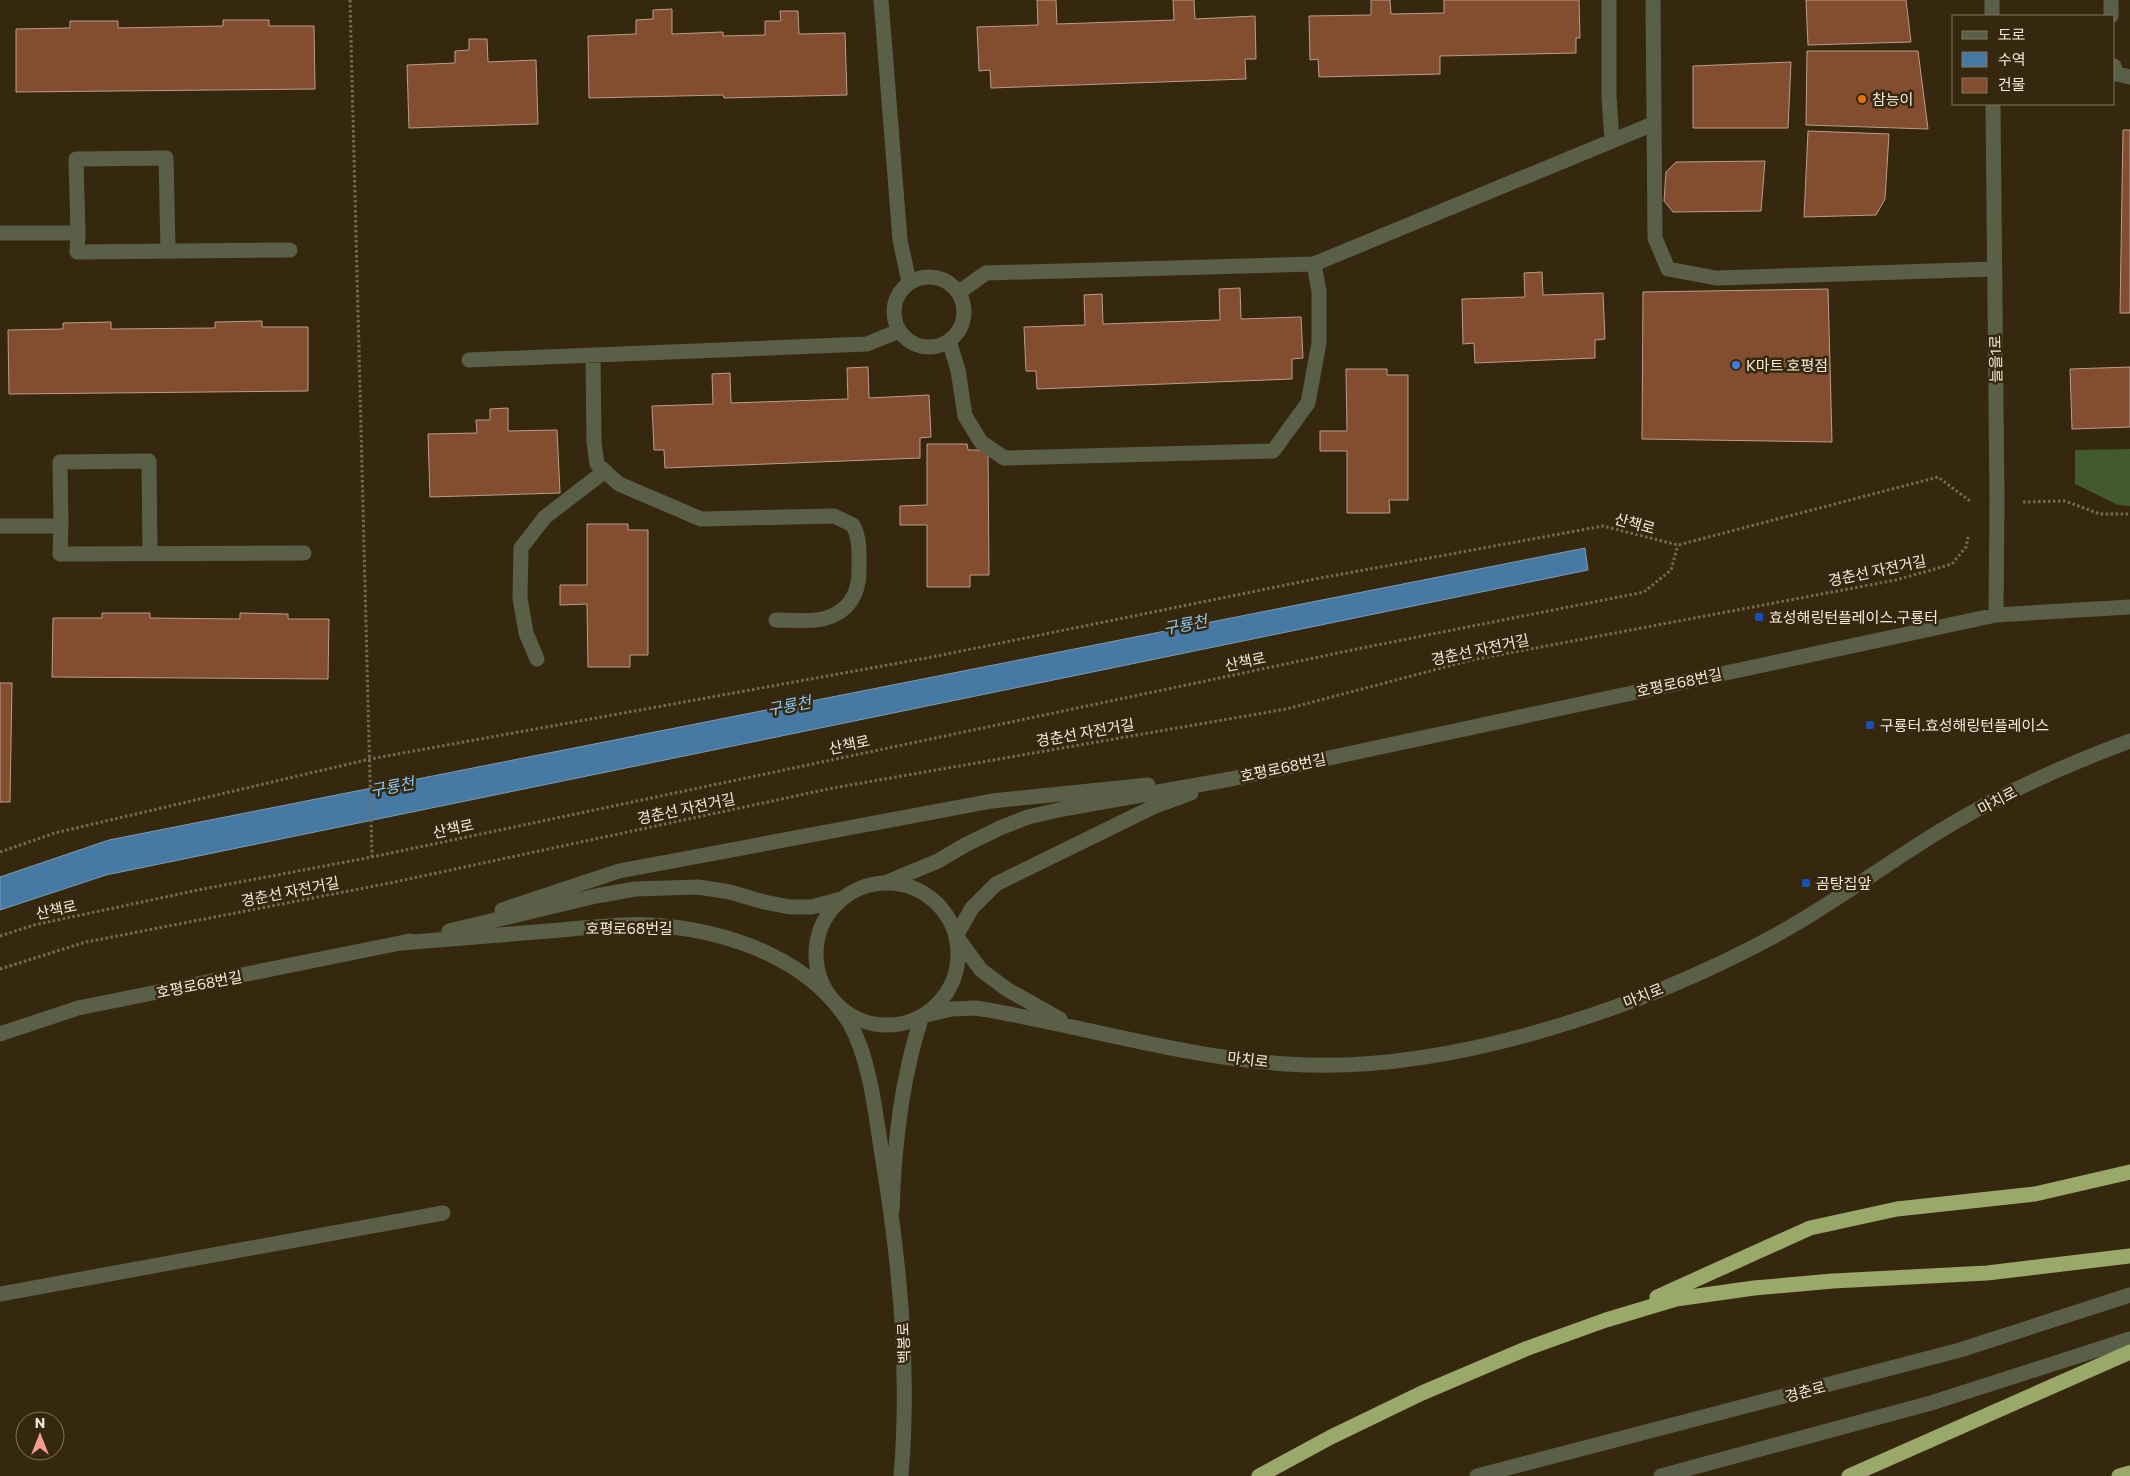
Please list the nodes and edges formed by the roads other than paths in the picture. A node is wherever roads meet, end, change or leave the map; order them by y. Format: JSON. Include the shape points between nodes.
{"nodes":[{"id":1,"x":881,"y":0,"type":"edge"},
{"id":2,"x":1609,"y":0,"type":"edge"},
{"id":3,"x":1653,"y":0,"type":"edge"},
{"id":4,"x":1992,"y":0,"type":"edge"},
{"id":5,"x":2111,"y":0,"type":"edge"},
{"id":6,"x":1992,"y":15,"type":"edge"},
{"id":7,"x":2111,"y":15,"type":"edge"},
{"id":8,"x":2115,"y":70,"type":"edge"},
{"id":9,"x":2130,"y":78,"type":"edge"},
{"id":10,"x":1993,"y":105,"type":"edge"},
{"id":11,"x":1653,"y":124,"type":"junction"},
{"id":12,"x":1612,"y":141,"type":"junction"},
{"id":13,"x":0,"y":233,"type":"edge"},
{"id":14,"x":78,"y":233,"type":"junction"},
{"id":15,"x":290,"y":250,"type":"dead end"},
{"id":16,"x":168,"y":251,"type":"junction"},
{"id":17,"x":1314,"y":264,"type":"junction"},
{"id":18,"x":1994,"y":269,"type":"junction"},
{"id":19,"x":910,"y":282,"type":"junction"},
{"id":20,"x":959,"y":292,"type":"junction"},
{"id":21,"x":899,"y":331,"type":"junction"},
{"id":22,"x":949,"y":342,"type":"junction"},
{"id":23,"x":593,"y":355,"type":"junction"},
{"id":24,"x":469,"y":360,"type":"dead end"},
{"id":25,"x":605,"y":471,"type":"junction"},
{"id":26,"x":0,"y":526,"type":"edge"},
{"id":27,"x":60,"y":526,"type":"junction"},
{"id":28,"x":150,"y":553,"type":"junction"},
{"id":29,"x":304,"y":553,"type":"dead end"},
{"id":30,"x":2130,"y":607,"type":"edge"},
{"id":31,"x":1996,"y":615,"type":"junction"},
{"id":32,"x":776,"y":620,"type":"dead end"},
{"id":33,"x":537,"y":659,"type":"dead end"},
{"id":34,"x":2130,"y":741,"type":"edge"},
{"id":35,"x":1231,"y":778,"type":"junction"},
{"id":36,"x":885,"y":883,"type":"junction"},
{"id":37,"x":841,"y":899,"type":"junction"},
{"id":38,"x":956,"y":936,"type":"junction"},
{"id":39,"x":401,"y":943,"type":"junction"},
{"id":40,"x":836,"y":1004,"type":"junction"},
{"id":41,"x":922,"y":1016,"type":"junction"},
{"id":42,"x":0,"y":1034,"type":"edge"},
{"id":43,"x":1104,"y":1034,"type":"junction"},
{"id":44,"x":2130,"y":1172,"type":"edge"},
{"id":45,"x":892,"y":1211,"type":"junction"},
{"id":46,"x":443,"y":1213,"type":"dead end"},
{"id":47,"x":2130,"y":1256,"type":"edge"},
{"id":48,"x":0,"y":1294,"type":"edge"},
{"id":49,"x":2130,"y":1295,"type":"edge"},
{"id":50,"x":1606,"y":1320,"type":"junction"},
{"id":51,"x":2130,"y":1339,"type":"edge"},
{"id":52,"x":2130,"y":1352,"type":"edge"},
{"id":53,"x":900,"y":1473,"type":"edge"},
{"id":54,"x":2130,"y":1473,"type":"edge"},
{"id":55,"x":1259,"y":1476,"type":"edge"},
{"id":56,"x":1477,"y":1476,"type":"edge"},
{"id":57,"x":1661,"y":1476,"type":"edge"},
{"id":58,"x":1849,"y":1476,"type":"edge"},
{"id":59,"x":2119,"y":1476,"type":"edge"}],
"edges":[{"from":1,"to":19,"type":"street","via":[[900,240]]},
{"from":2,"to":12,"type":"street"},
{"from":3,"to":11,"type":"street"},
{"from":4,"to":6,"type":"street"},
{"from":5,"to":7,"type":"street"},
{"from":8,"to":9,"type":"street","via":[[2116,74]]},
{"from":10,"to":18,"type":"street","name":"늘을1로"},
{"from":11,"to":12,"type":"street"},
{"from":11,"to":18,"type":"street","via":[[1655,238],[1668,269],[1716,278]]},
{"from":12,"to":17,"type":"street"},
{"from":13,"to":14,"type":"street"},
{"from":14,"to":16,"type":"street","via":[[77,252]]},
{"from":14,"to":16,"type":"street","via":[[76,159],[166,158]]},
{"from":15,"to":16,"type":"street"},
{"from":17,"to":20,"type":"street","via":[[986,273]]},
{"from":17,"to":22,"type":"street","via":[[1319,291],[1319,343],[1308,403],[1273,451],[1004,458],[981,442],[965,416],[958,370]]},
{"from":18,"to":31,"type":"street","name":"늘을1로"},
{"from":19,"to":20,"type":"street","via":[[927,276],[945,280]]},
{"from":19,"to":21,"type":"street","via":[[897,295],[893,314]]},
{"from":20,"to":22,"type":"street","via":[[965,310],[961,328]]},
{"from":21,"to":22,"type":"street","via":[[913,344],[931,348]]},
{"from":21,"to":23,"type":"street","via":[[868,344]]},
{"from":23,"to":24,"type":"street"},
{"from":23,"to":25,"type":"street","via":[[594,442],[597,464]]},
{"from":25,"to":32,"type":"street","via":[[619,484],[701,519],[834,516],[854,525],[859,536],[860,578],[854,600],[823,619]]},
{"from":25,"to":33,"type":"street","via":[[545,518],[521,548],[520,598],[526,633]]},
{"from":26,"to":27,"type":"street"},
{"from":27,"to":28,"type":"street","via":[[60,554]]},
{"from":27,"to":28,"type":"street","via":[[60,462],[149,461]]},
{"from":28,"to":29,"type":"street"},
{"from":30,"to":31,"type":"street","name":"호평로68번길"},
{"from":31,"to":35,"type":"street","name":"호평로68번길"},
{"from":34,"to":43,"type":"street","name":"마치로","via":[[2050,773],[1936,833],[1778,934],[1719,964],[1593,1015],[1434,1055],[1336,1066],[1240,1059]]},
{"from":35,"to":36,"type":"street","name":"호평로68번길","via":[[1028,817]]},
{"from":35,"to":38,"type":"street","name":"호평로68번길","via":[[1153,807],[996,884],[972,908]]},
{"from":35,"to":39,"type":"street","via":[[992,801],[619,871]]},
{"from":36,"to":37,"type":"street","via":[[862,888]]},
{"from":36,"to":38,"type":"street","via":[[909,887],[930,898],[946,914]]},
{"from":37,"to":39,"type":"street","name":"호평로68번길","via":[[812,907],[790,907],[698,887],[635,889]]},
{"from":37,"to":40,"type":"street","via":[[826,917],[817,939],[815,962],[822,985]]},
{"from":38,"to":41,"type":"street","via":[[958,959],[952,982],[940,1001]]},
{"from":38,"to":43,"type":"street","name":"마치로","via":[[981,970],[1008,990],[1068,1022]]},
{"from":39,"to":40,"type":"street","name":"호평로68번길","via":[[614,925],[663,925],[705,932],[772,954],[801,972]]},
{"from":39,"to":42,"type":"street","name":"호평로68번길","via":[[78,1008]]},
{"from":40,"to":41,"type":"street","via":[[854,1018],[877,1025],[900,1024]]},
{"from":40,"to":45,"type":"street","via":[[851,1026],[868,1076]]},
{"from":41,"to":43,"type":"street","name":"마치로","via":[[952,1009],[976,1008]]},
{"from":41,"to":45,"type":"street","via":[[904,1084],[896,1139]]},
{"from":44,"to":50,"type":"highway","via":[[2035,1194],[1897,1209],[1810,1228]]},
{"from":45,"to":53,"type":"street","name":"백봉로","via":[[904,1366],[905,1424]]},
{"from":46,"to":48,"type":"street"},
{"from":47,"to":50,"type":"highway","via":[[1987,1273],[1754,1288],[1676,1299]]},
{"from":49,"to":56,"type":"street","name":"경춘로","via":[[1960,1350]]},
{"from":50,"to":55,"type":"highway","via":[[1528,1348],[1422,1393],[1331,1436]]},
{"from":51,"to":57,"type":"street","via":[[1931,1402]]},
{"from":52,"to":58,"type":"highway"},
{"from":54,"to":59,"type":"highway"}]}
